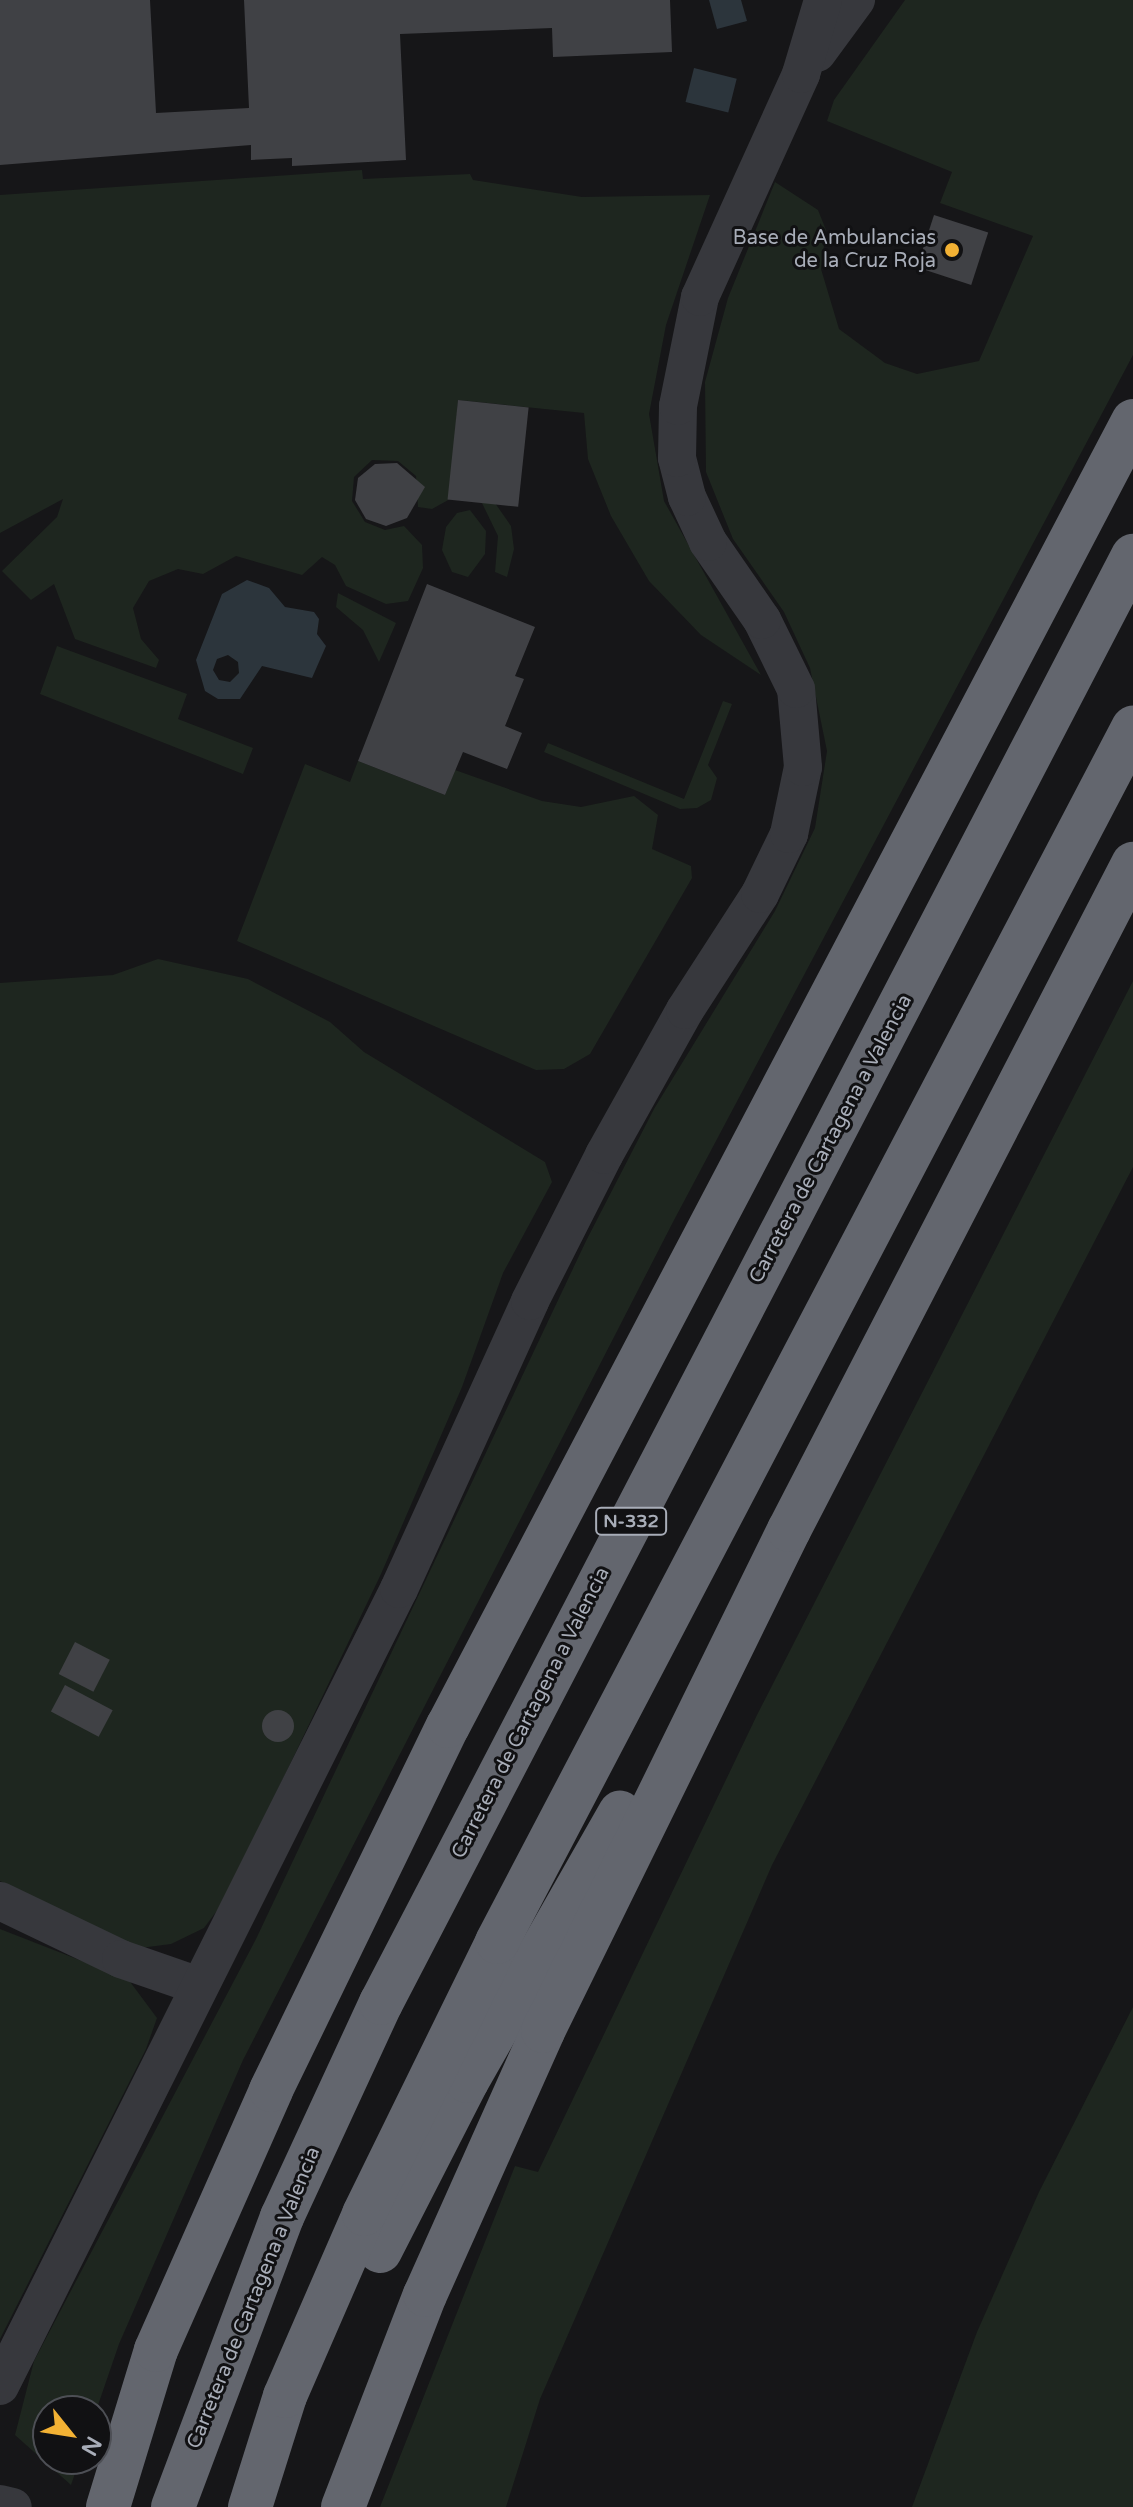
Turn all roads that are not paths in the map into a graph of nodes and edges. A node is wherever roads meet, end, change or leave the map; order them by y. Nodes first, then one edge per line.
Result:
1 (823, 0) edge
2 (856, 0) edge
3 (801, 74) junction
4 (1133, 421) edge
5 (1133, 556) edge
6 (1133, 728) edge
7 (1133, 864) edge
8 (789, 1530) junction
9 (0, 1901) edge
10 (199, 1986) junction
11 (156, 2350) junction
12 (0, 2386) edge
13 (0, 2504) edge
14 (13, 2507) edge
15 (86, 2507) edge
16 (108, 2507) edge
17 (173, 2507) edge
18 (250, 2507) edge
19 (270, 2507) edge
20 (343, 2507) edge

1 - 3 street
2 - 3 street
3 - 10 street
4 - 11 highway
5 - 17 highway, Carretera de Cartagena a Valencia / N-332
6 - 18 highway
7 - 8 highway
8 - 19 highway
8 - 20 highway
9 - 10 street
10 - 12 street
11 - 15 highway
11 - 16 highway
13 - 14 street

